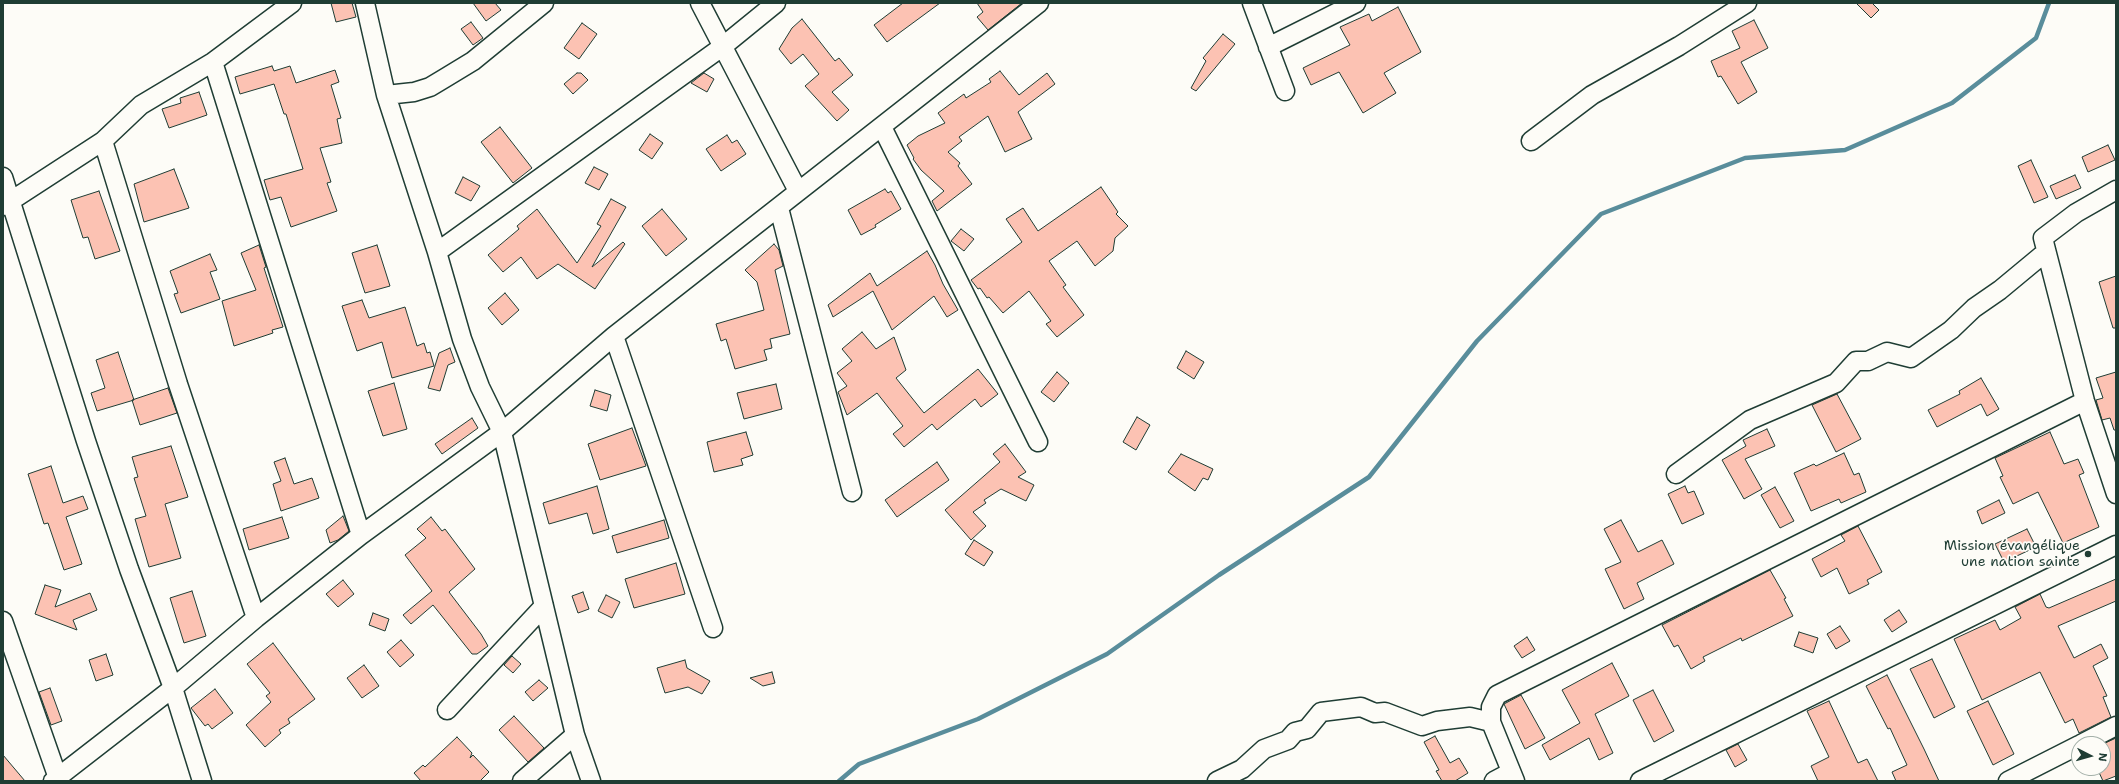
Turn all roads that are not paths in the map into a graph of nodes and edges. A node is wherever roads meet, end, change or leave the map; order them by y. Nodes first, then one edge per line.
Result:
1 (292, 3) edge
2 (365, 3) edge
3 (544, 3) edge
4 (700, 3) edge
5 (776, 3) edge
6 (1252, 3) edge
7 (1356, 3) edge
8 (1747, 3) edge
9 (1034, 4) edge
10 (722, 47) junction
11 (1268, 47) junction
12 (212, 62) junction
13 (1285, 91) dead end
14 (386, 95) junction
15 (882, 127) junction
16 (103, 141) junction
17 (1531, 142) dead end
18 (3, 177) edge
19 (2116, 190) edge
20 (798, 191) junction
21 (6, 203) edge
22 (779, 208) junction
23 (438, 252) junction
24 (2047, 254) junction
25 (614, 336) junction
26 (2085, 401) junction
27 (502, 432) junction
28 (1038, 442) dead end
29 (1676, 474) dead end
30 (852, 492) dead end
31 (2116, 494) edge
32 (361, 536) junction
33 (2116, 545) edge
34 (544, 606) junction
35 (256, 618) junction
36 (3, 621) edge
37 (713, 628) dead end
38 (173, 688) junction
39 (447, 710) dead end
40 (1491, 722) junction
41 (2116, 726) edge
42 (575, 735) junction
43 (2096, 736) edge
44 (2071, 749) edge
45 (1513, 776) edge
46 (57, 780) edge
47 (202, 781) edge
48 (522, 781) edge
49 (591, 781) edge
50 (1217, 781) edge
51 (1494, 781) edge
52 (1640, 781) edge
53 (2008, 781) edge

1 - 12 street
2 - 14 street
3 - 14 street
4 - 10 street
5 - 10 street
6 - 11 street
7 - 11 street
8 - 17 street
9 - 15 street
10 - 20 street
10 - 23 street
11 - 13 street
12 - 16 street
12 - 32 street
14 - 23 street
15 - 20 street
15 - 28 street
16 - 21 street
16 - 35 street
18 - 21 street
19 - 24 street
20 - 22 street
21 - 38 street
22 - 25 street
22 - 30 street
23 - 27 street
24 - 26 street
24 - 29 street
25 - 27 street
25 - 37 street
26 - 31 street
26 - 40 street
27 - 32 street
27 - 34 street
32 - 35 street
33 - 52 street
34 - 39 street
34 - 42 street
35 - 38 street
36 - 46 street
38 - 46 street
38 - 47 street
40 - 45 street
40 - 50 street
41 - 43 street
42 - 48 street
42 - 49 street
44 - 53 street
45 - 51 street

